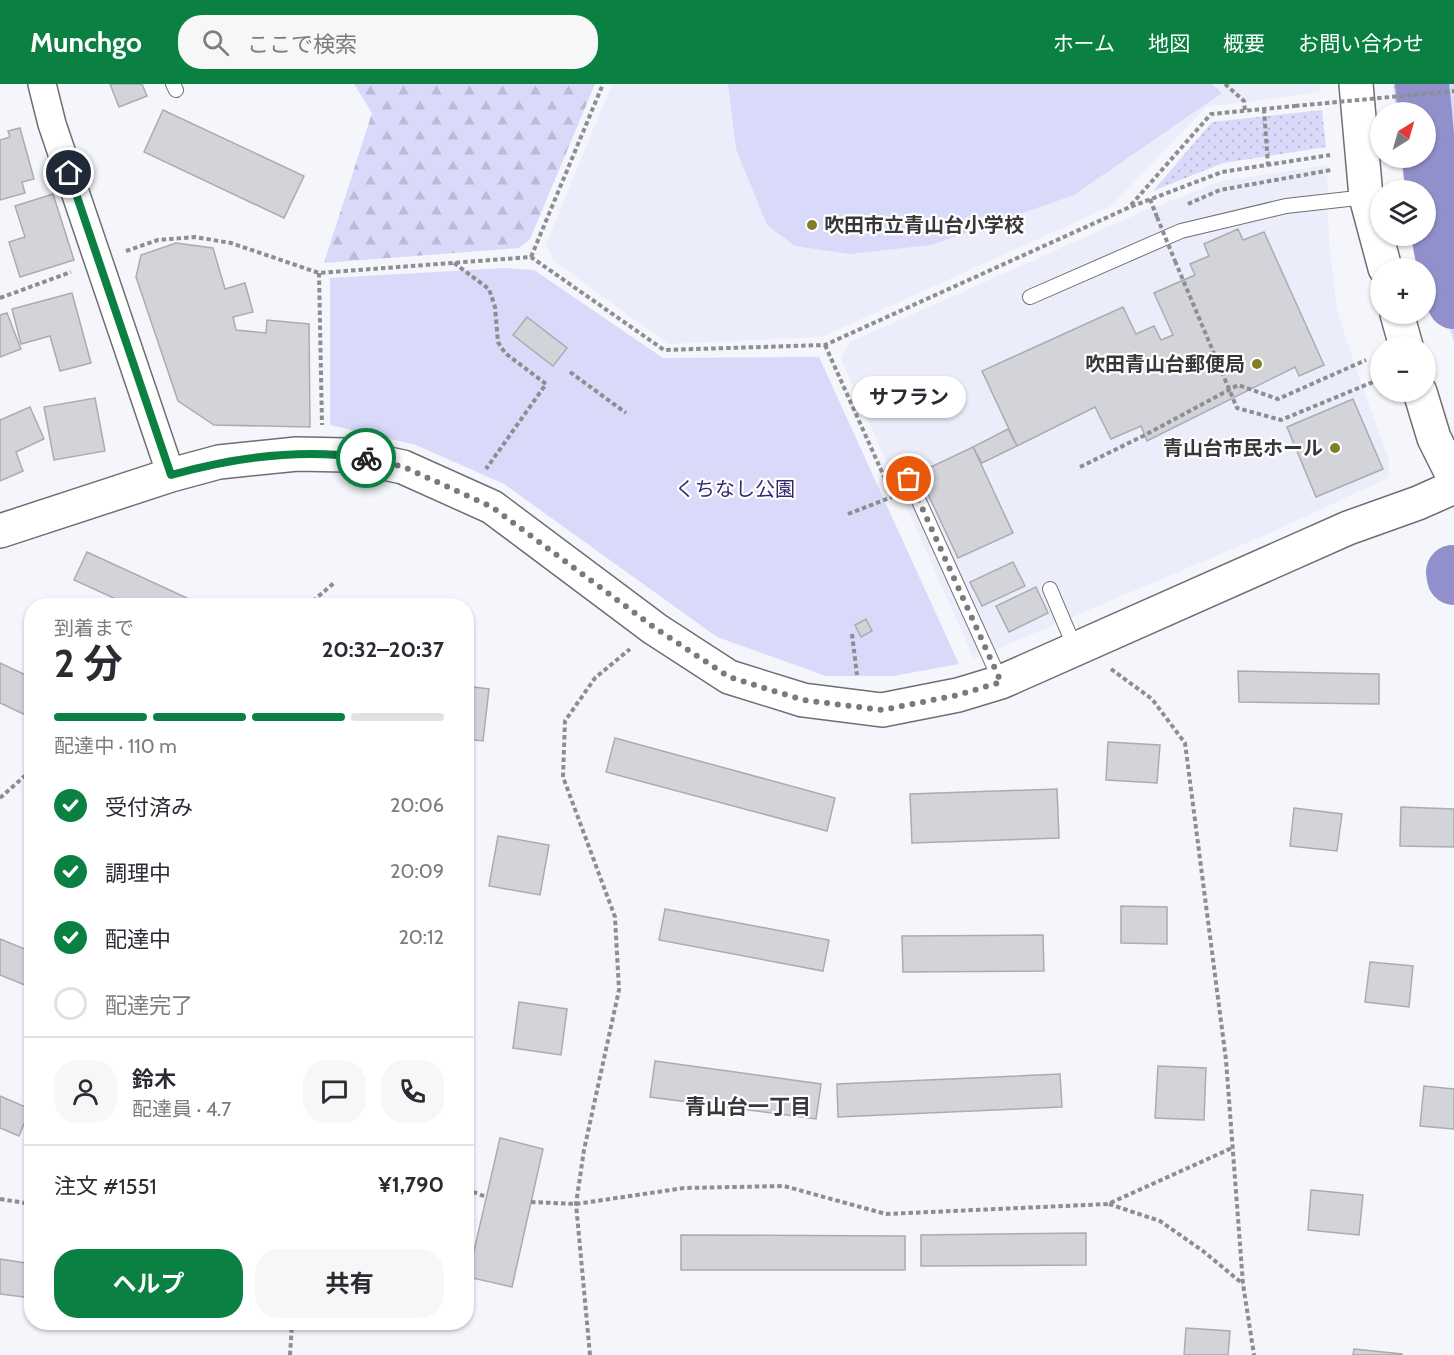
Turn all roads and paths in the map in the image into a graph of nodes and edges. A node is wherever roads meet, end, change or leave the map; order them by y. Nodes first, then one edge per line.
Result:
1 (42, 84) edge
2 (603, 84) edge
3 (1225, 84) edge
4 (1356, 84) edge
5 (1454, 91) edge
6 (1264, 109) junction
7 (1245, 111) junction
8 (1334, 154) dead end
9 (1268, 165) junction
10 (1334, 170) dead end
11 (1366, 197) junction
12 (1150, 199) junction
13 (1184, 206) dead end
14 (1130, 207) junction
15 (1170, 223) dead end
16 (1162, 231) junction
17 (531, 257) junction
18 (1382, 258) edge
19 (99, 261) junction
20 (454, 262) junction
21 (319, 273) junction
22 (1030, 297) dead end
23 (0, 298) edge
24 (1366, 360) dead end
25 (570, 372) dead end
26 (1370, 383) edge
27 (1423, 402) edge
28 (626, 413) dead end
29 (322, 431) dead end
30 (494, 457) dead end
31 (1080, 467) dead end
32 (171, 475) junction
33 (1454, 478) edge
34 (909, 479) dead end
35 (1454, 487) edge
36 (893, 496) dead end
37 (848, 514) dead end
38 (0, 531) edge
39 (334, 583) dead end
40 (1050, 589) dead end
41 (316, 598) edge
42 (655, 628) junction
43 (852, 634) dead end
44 (1075, 648) junction
45 (1109, 668) dead end
46 (858, 682) dead end
47 (1001, 682) junction
48 (24, 777) edge
49 (0, 798) edge
50 (1232, 1148) junction
51 (474, 1192) edge
52 (486, 1197) dead end
53 (0, 1199) edge
54 (531, 1202) dead end
55 (24, 1203) edge
56 (576, 1204) junction
57 (1108, 1204) junction
58 (1243, 1284) junction
59 (292, 1330) edge
60 (290, 1355) edge
61 (590, 1355) edge
62 (1254, 1355) edge

1 - 19 street
2 - 17 path
3 - 7 path
4 - 11 street
5 - 6 path, bridge
6 - 7 path
6 - 9 path
7 - 14 path
8 - 9 path
9 - 12 path
10 - 13 path
11 - 18 street
11 - 22 lane
12 - 14 path
12 - 16 path, bridge
14 - 17 path
15 - 16 path
16 - 26 path, bridge
17 - 20 path
19 - 21 path
19 - 23 path
19 - 32 street
20 - 21 path
20 - 30 path
21 - 29 path
24 - 31 path
25 - 28 path
27 - 33 street
32 - 38 street
32 - 42 street
34 - 47 lane
35 - 44 street
36 - 37 path
39 - 41 path
40 - 44 lane
42 - 47 street
42 - 56 path
43 - 46 path
44 - 47 street
45 - 50 path
48 - 49 path
50 - 57 path
50 - 58 path
51 - 52 path
53 - 55 path
54 - 56 path
56 - 57 path
56 - 61 path
57 - 58 path
58 - 62 path
59 - 60 path

